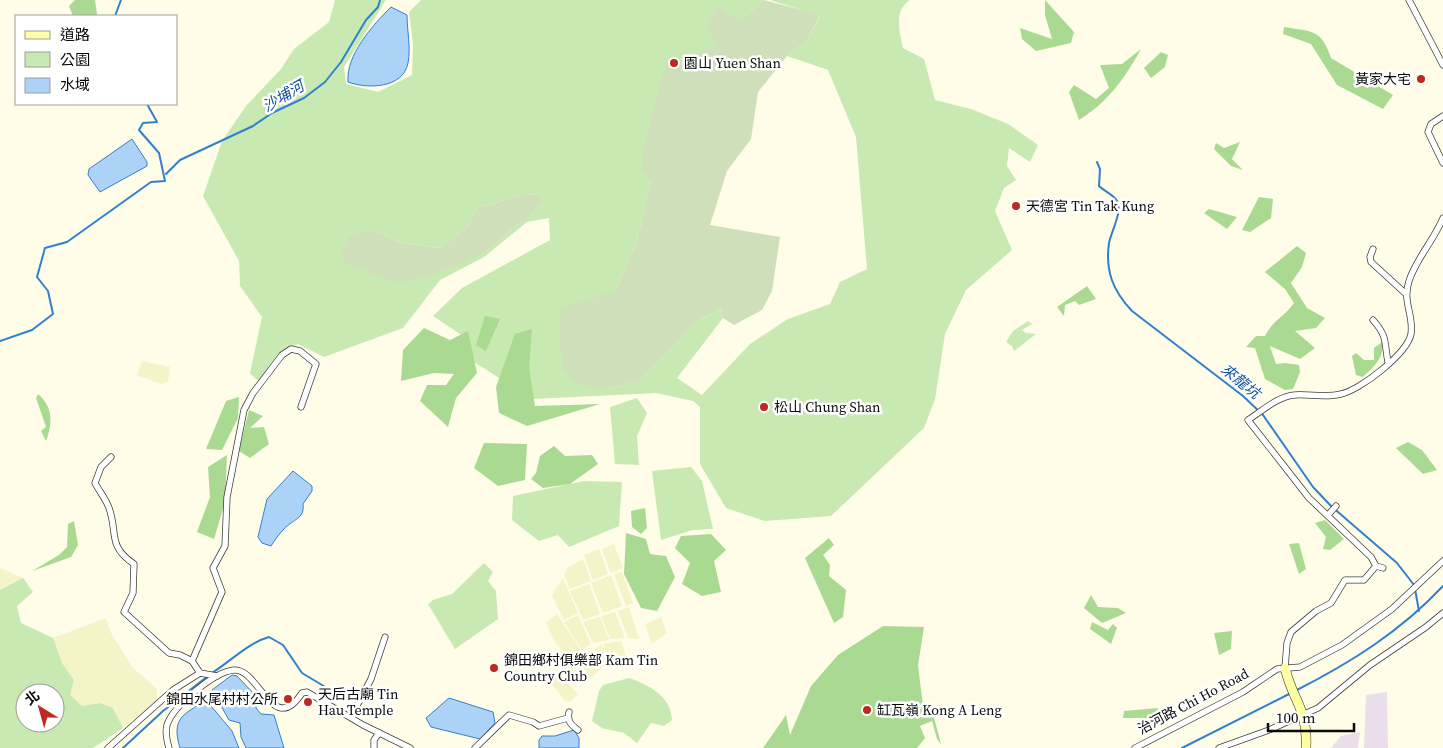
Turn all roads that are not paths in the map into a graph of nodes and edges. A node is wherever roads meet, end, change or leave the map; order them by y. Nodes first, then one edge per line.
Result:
1 (1409, 0) edge
2 (1443, 65) edge
3 (1443, 116) edge
4 (1443, 163) edge
5 (1443, 218) edge
6 (1373, 249) dead end
7 (1406, 294) junction
8 (1373, 320) dead end
9 (1388, 362) junction
10 (301, 407) dead end
11 (111, 457) dead end
12 (1336, 506) dead end
13 (1328, 515) junction
14 (1443, 561) edge
15 (1376, 566) junction
16 (1383, 568) dead end
17 (1443, 613) edge
18 (385, 637) dead end
19 (192, 662) junction
20 (1286, 673) junction
21 (203, 674) junction
22 (217, 676) junction
23 (1304, 715) junction
24 (351, 717) junction
25 (578, 730) dead end
26 (379, 733) junction
27 (108, 748) edge
28 (169, 748) edge
29 (374, 748) edge
30 (410, 748) edge
31 (475, 748) edge
32 (1135, 748) edge
33 (1219, 748) edge
34 (1306, 748) edge

1 - 2 street
3 - 4 street
5 - 7 street
6 - 7 street
7 - 9 street
8 - 9 street
9 - 13 street
10 - 19 street
11 - 19 street
12 - 13 street
13 - 15 street
14 - 20 street, 治河路 Chi Ho Road
15 - 16 street
15 - 20 street
17 - 23 street
18 - 24 street
19 - 21 street
20 - 23 street
20 - 32 street, 治河路 Chi Ho Road
21 - 22 street
21 - 27 street
22 - 24 street
22 - 28 street
23 - 33 street
23 - 34 street
24 - 26 street
25 - 31 street
26 - 29 street
26 - 30 street

